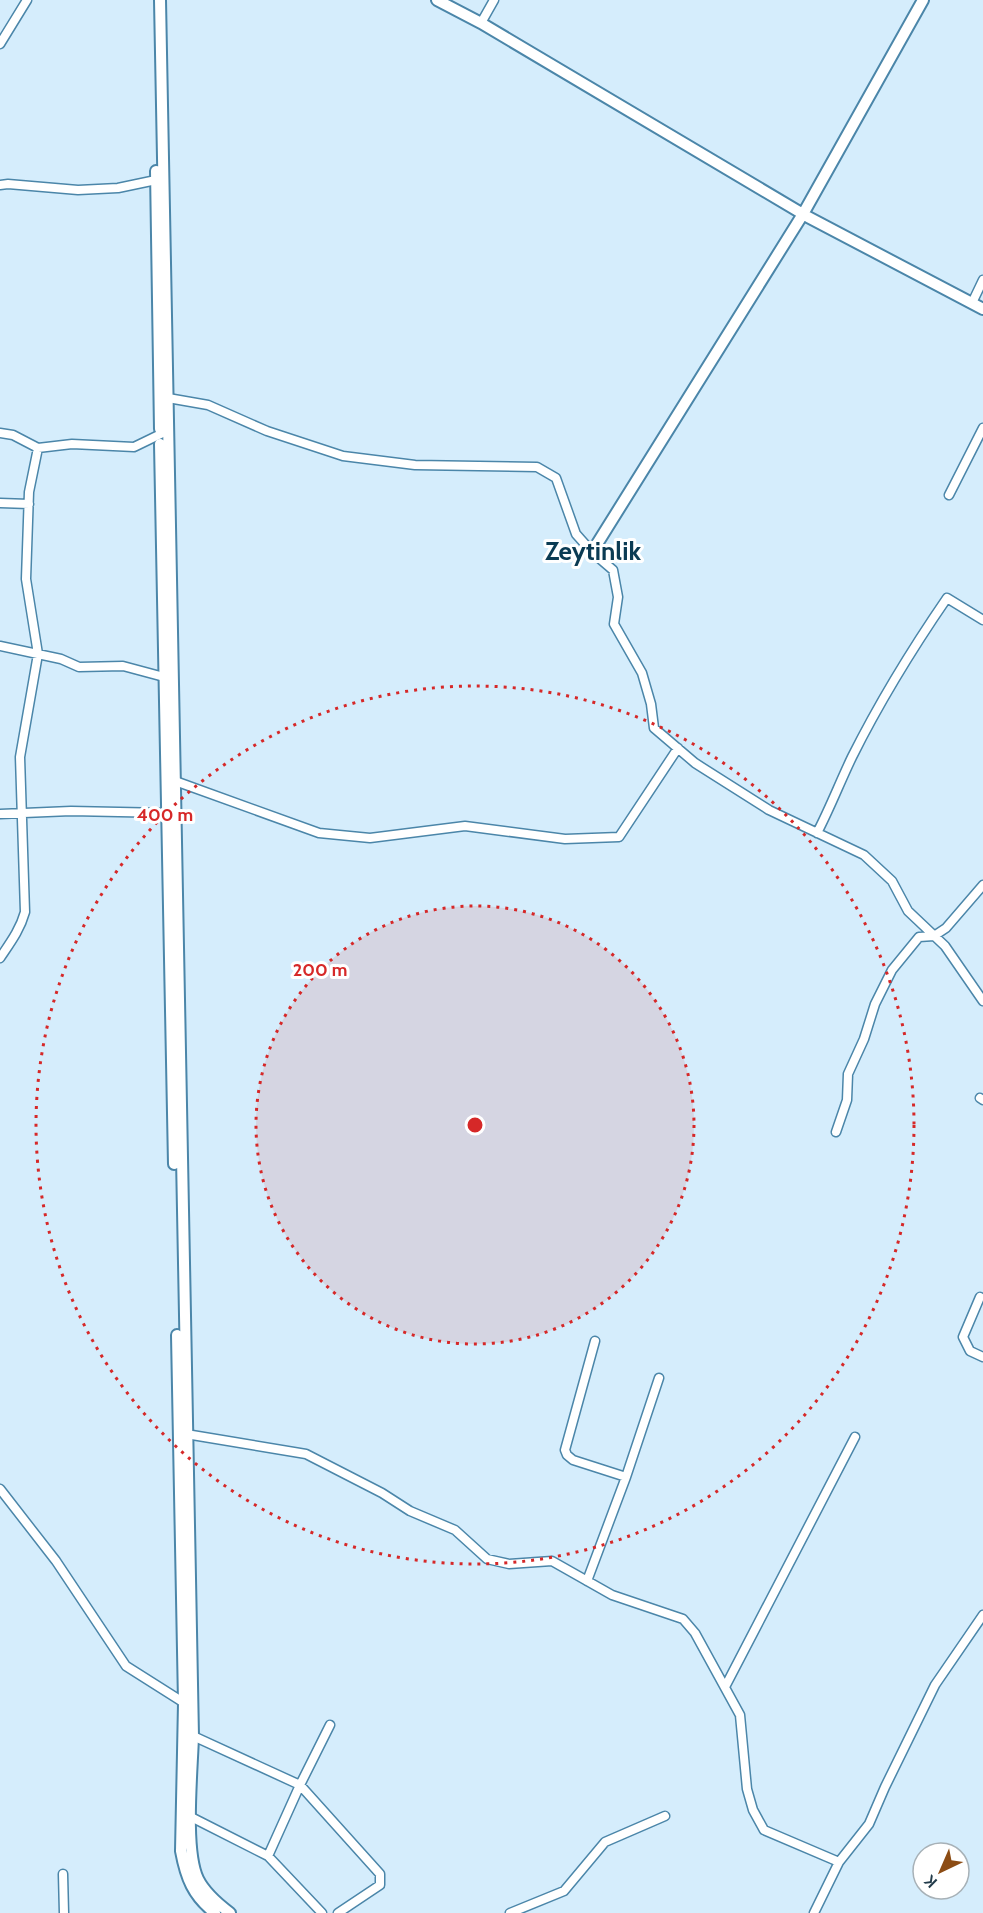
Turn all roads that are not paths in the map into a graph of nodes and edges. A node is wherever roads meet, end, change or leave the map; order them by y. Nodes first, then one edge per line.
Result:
1 (27, 0) edge
2 (153, 0) edge
3 (160, 0) edge
4 (437, 0) edge
5 (494, 0) edge
6 (923, 0) edge
7 (481, 23) junction
8 (0, 44) edge
9 (156, 180) junction
10 (0, 185) edge
11 (803, 214) junction
12 (983, 280) edge
13 (972, 303) junction
14 (983, 309) edge
15 (168, 398) junction
16 (983, 428) edge
17 (164, 432) junction
18 (0, 433) edge
19 (38, 448) junction
20 (948, 495) dead end
21 (0, 503) edge
22 (29, 504) junction
23 (592, 552) junction
24 (983, 620) edge
25 (0, 646) edge
26 (38, 654) junction
27 (164, 677) junction
28 (678, 748) junction
29 (175, 781) junction
30 (171, 813) junction
31 (0, 814) edge
32 (23, 814) junction
33 (817, 833) junction
34 (983, 885) edge
35 (934, 936) junction
36 (0, 958) edge
37 (983, 1001) edge
38 (836, 1132) dead end
39 (980, 1297) dead end
40 (595, 1341) dead end
41 (983, 1357) edge
42 (659, 1378) dead end
43 (186, 1434) junction
44 (855, 1437) dead end
45 (626, 1477) junction
46 (0, 1489) edge
47 (587, 1581) junction
48 (983, 1615) edge
49 (724, 1687) junction
50 (188, 1705) junction
51 (330, 1725) dead end
52 (193, 1736) junction
53 (300, 1785) junction
54 (665, 1816) dead end
55 (191, 1817) junction
56 (268, 1856) junction
57 (839, 1862) junction
58 (63, 1874) dead end
59 (213, 1910) edge
60 (64, 1913) edge
61 (230, 1913) edge
62 (322, 1913) edge
63 (338, 1913) edge
64 (510, 1913) edge
65 (814, 1913) edge

1 - 8 street
2 - 9 street
3 - 15 street
4 - 7 street
5 - 7 street
6 - 11 street
7 - 11 street
9 - 10 street
9 - 17 street
11 - 13 street
11 - 23 street
12 - 13 street
13 - 14 street
15 - 17 street
15 - 23 street
16 - 20 street
17 - 19 street
17 - 27 street
17 - 29 street
18 - 19 street
19 - 22 street
21 - 22 street
22 - 26 street
23 - 28 street
24 - 33 street
25 - 26 street
26 - 27 street
26 - 32 street
27 - 30 street
28 - 29 street
28 - 33 street
29 - 30 street
30 - 32 street
30 - 43 street
30 - 50 street
31 - 32 street
32 - 36 street
33 - 35 street
34 - 35 street
35 - 37 street
35 - 38 street
39 - 41 street
40 - 45 street
42 - 45 street
43 - 47 street
43 - 50 street
44 - 49 street
45 - 47 street
46 - 50 street
47 - 49 street
48 - 57 street
49 - 57 street
50 - 52 street
50 - 59 street
51 - 53 street
52 - 53 street
52 - 55 street
53 - 56 street
53 - 63 street
54 - 64 street
55 - 56 street
55 - 59 street
56 - 62 street
57 - 65 street
58 - 60 street
59 - 61 street

